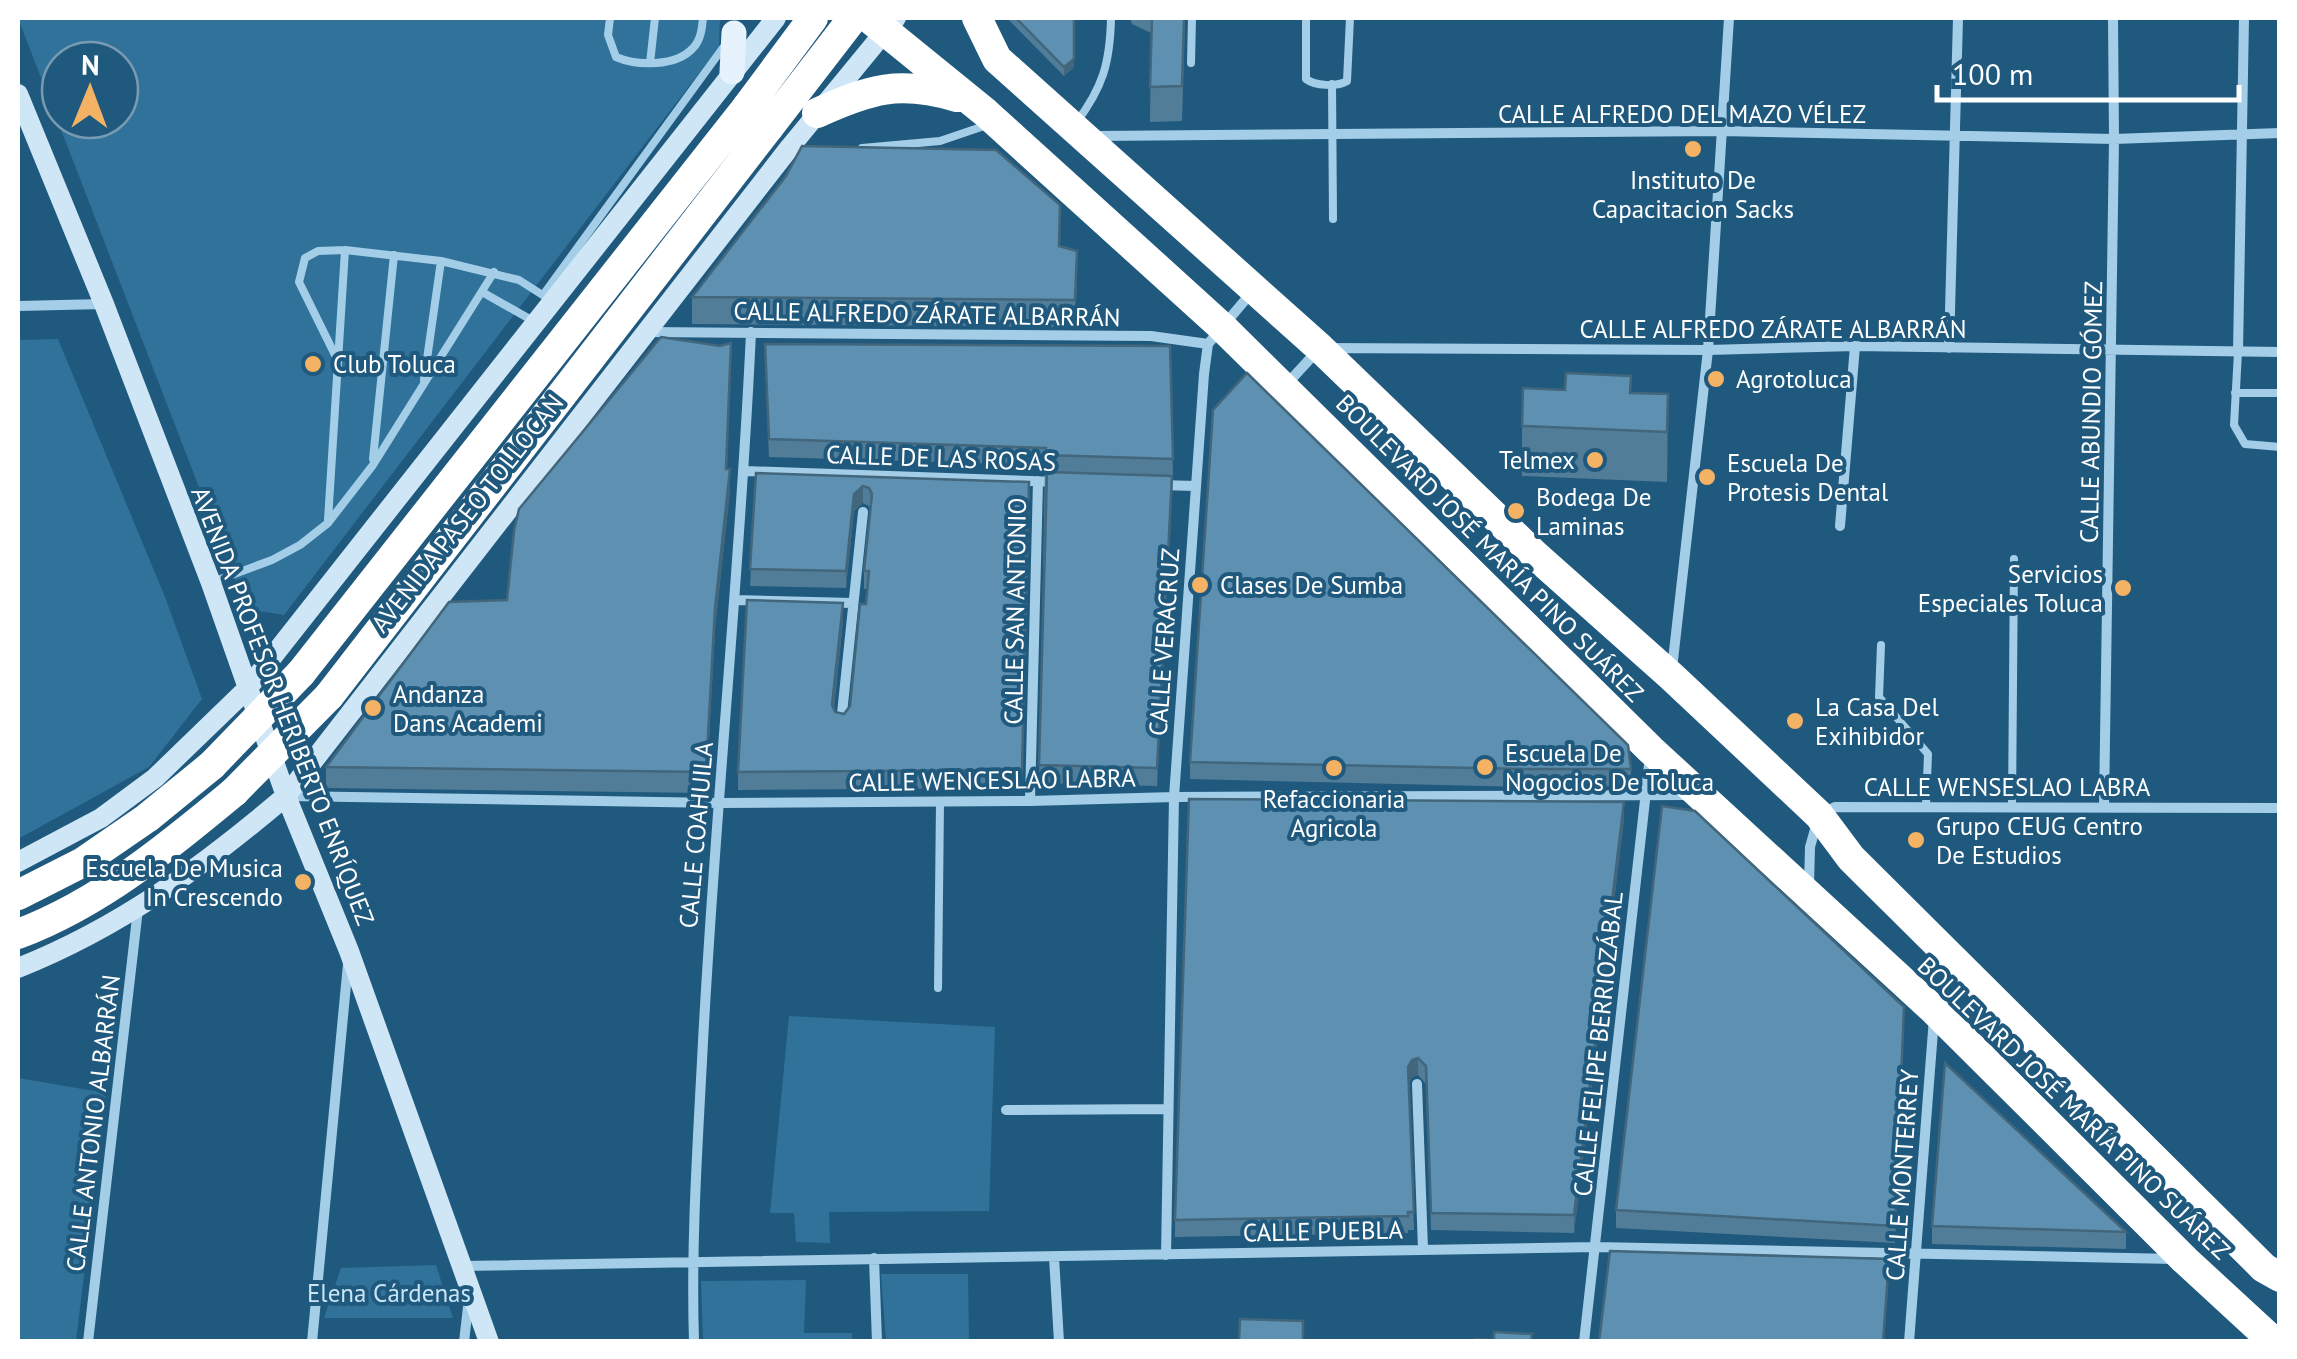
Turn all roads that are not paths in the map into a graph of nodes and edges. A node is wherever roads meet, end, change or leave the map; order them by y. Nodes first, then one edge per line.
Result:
1 (610, 18) edge
2 (654, 18) edge
3 (704, 18) edge
4 (776, 18) edge
5 (813, 18) edge
6 (853, 18) edge
7 (953, 18) edge
8 (976, 18) edge
9 (1111, 18) edge
10 (1192, 18) edge
11 (1306, 18) edge
12 (1350, 18) edge
13 (1729, 18) edge
14 (1958, 18) edge
15 (2113, 18) edge
16 (2244, 18) edge
17 (883, 22) edge
18 (741, 31) edge
19 (997, 59) junction
20 (650, 63) junction
21 (1191, 63) dead end
22 (732, 72) joint
23 (1332, 84) junction
24 (18, 94) edge
25 (972, 100) junction
26 (826, 102) junction
27 (994, 122) junction
28 (1078, 131) junction
29 (777, 132) junction
30 (1721, 132) junction
31 (2280, 133) edge
32 (1332, 134) junction
33 (2244, 134) junction
34 (1954, 138) junction
35 (2114, 139) junction
36 (844, 149) edge
37 (1333, 219) dead end
38 (345, 250) junction
39 (394, 255) junction
40 (441, 261) junction
41 (494, 272) junction
42 (1253, 290) junction
43 (482, 292) junction
44 (548, 298) junction
45 (104, 304) junction
46 (18, 306) edge
47 (536, 322) junction
48 (645, 332) junction
49 (751, 332) junction
50 (1214, 335) junction
51 (1856, 346) junction
52 (1320, 348) junction
53 (1948, 348) junction
54 (2112, 348) junction
55 (1708, 350) junction
56 (2238, 352) junction
57 (2280, 352) edge
58 (336, 357) junction
59 (423, 384) junction
60 (1284, 387) junction
61 (2236, 392) junction
62 (2280, 393) edge
63 (2280, 446) edge
64 (372, 465) junction
65 (745, 471) junction
66 (1038, 481) junction
67 (1078, 482) edge
68 (1156, 485) edge
69 (1195, 486) junction
70 (863, 512) dead end
71 (328, 523) junction
72 (1840, 526) dead end
73 (2014, 559) dead end
74 (211, 583) junction
75 (735, 600) junction
76 (853, 603) junction
77 (1880, 645) dead end
78 (1672, 676) junction
79 (247, 689) junction
80 (841, 723) edge
81 (1651, 750) junction
82 (1699, 794) junction
83 (286, 796) junction
84 (1174, 796) junction
85 (1644, 798) junction
86 (940, 802) junction
87 (1030, 802) junction
88 (719, 804) junction
89 (1926, 806) junction
90 (2012, 806) junction
91 (2104, 806) junction
92 (2280, 808) edge
93 (1819, 815) junction
94 (18, 862) edge
95 (18, 895) edge
96 (1810, 897) junction
97 (138, 910) junction
98 (18, 934) edge
99 (349, 951) junction
100 (18, 968) edge
101 (938, 988) dead end
102 (1935, 1011) junction
103 (1417, 1084) dead end
104 (1006, 1110) dead end
105 (1168, 1110) junction
106 (1596, 1247) junction
107 (1424, 1248) junction
108 (1917, 1252) junction
109 (1166, 1254) junction
110 (1054, 1256) junction
111 (874, 1258) junction
112 (2185, 1260) junction
113 (692, 1261) junction
114 (462, 1266) junction
115 (2280, 1277) edge
116 (470, 1289) junction
117 (88, 1342) edge
118 (312, 1342) edge
119 (464, 1342) edge
120 (489, 1342) edge
121 (694, 1342) edge
122 (877, 1342) edge
123 (1059, 1342) edge
124 (1584, 1342) edge
125 (1909, 1342) edge
126 (2274, 1342) edge

1 - 20 lane
2 - 20 lane
3 - 20 lane
4 - 18 main road
5 - 29 highway, AVENIDA PASEO TOLLOCAN, bridge
6 - 29 highway, AVENIDA PASEO TOLLOCAN, bridge
7 - 19 highway
8 - 19 highway
9 - 28 lane
10 - 21 lane
11 - 23 lane
12 - 23 lane
13 - 30 street
14 - 34 street
15 - 35 street, CALLE ABUNDIO GÓMEZ
16 - 33 street
17 - 25 highway, BOULEVARD JOSÉ MARÍA PINO SUÁREZ
17 - 26 main road, AVENIDA PASEO TOLLOCAN
18 - 22 main road
18 - 26 main road
18 - 44 lane
19 - 28 highway, BOULEVARD JOSÉ MARÍA PINO SUÁREZ
22 - 44 main road
23 - 32 lane
24 - 45 main road, AVENIDA PROFESOR HERIBERTO ENRÍQUEZ
25 - 26 highway
25 - 27 highway, BOULEVARD JOSÉ MARÍA PINO SUÁREZ
26 - 29 main road, AVENIDA PASEO TOLLOCAN
27 - 36 lane
27 - 50 highway, BOULEVARD JOSÉ MARÍA PINO SUÁREZ
28 - 32 street, CALLE ALFREDO DEL MAZO VÉLEZ
28 - 42 highway, BOULEVARD JOSÉ MARÍA PINO SUÁREZ
29 - 48 main road, AVENIDA PASEO TOLLOCAN
29 - 95 highway, AVENIDA PASEO TOLLOCAN, bridge
29 - 98 highway, AVENIDA PASEO TOLLOCAN, bridge
30 - 32 street, CALLE ALFREDO DEL MAZO VÉLEZ
30 - 34 street, CALLE ALFREDO DEL MAZO VÉLEZ
30 - 55 street
31 - 33 street, CALLE ALFREDO DEL MAZO VÉLEZ
32 - 37 lane
33 - 35 street, CALLE ALFREDO DEL MAZO VÉLEZ
33 - 56 street
34 - 35 street, CALLE ALFREDO DEL MAZO VÉLEZ
34 - 53 street
35 - 54 street, CALLE ABUNDIO GÓMEZ
38 - 39 lane
38 - 58 lane
38 - 58 lane
39 - 40 lane
39 - 64 lane
40 - 41 lane
40 - 59 lane
41 - 43 lane
41 - 44 lane
42 - 50 street
42 - 52 highway, BOULEVARD JOSÉ MARÍA PINO SUÁREZ
43 - 47 lane
43 - 59 lane
44 - 47 main road
45 - 46 street
45 - 74 main road, AVENIDA PROFESOR HERIBERTO ENRÍQUEZ
47 - 79 main road
48 - 49 street, CALLE ALFREDO ZÁRATE ALBARRÁN
48 - 83 main road, AVENIDA PASEO TOLLOCAN
49 - 50 street, CALLE ALFREDO ZÁRATE ALBARRÁN
49 - 65 street, CALLE COAHUILA
50 - 60 highway, BOULEVARD JOSÉ MARÍA PINO SUÁREZ
50 - 69 street, CALLE VERACRUZ
51 - 53 street, CALLE ALFREDO ZÁRATE ALBARRÁN
51 - 55 street, CALLE ALFREDO ZÁRATE ALBARRÁN
51 - 72 street
52 - 55 street, CALLE ALFREDO ZÁRATE ALBARRÁN
52 - 60 street
52 - 78 highway, BOULEVARD JOSÉ MARÍA PINO SUÁREZ
53 - 54 street, CALLE ALFREDO ZÁRATE ALBARRÁN
54 - 56 street, CALLE ALFREDO ZÁRATE ALBARRÁN
54 - 91 street, CALLE ABUNDIO GÓMEZ
55 - 78 street
56 - 57 street, CALLE ALFREDO ZÁRATE ALBARRÁN
56 - 61 lane
58 - 71 lane
59 - 64 lane
60 - 81 highway, BOULEVARD JOSÉ MARÍA PINO SUÁREZ
61 - 62 lane
61 - 63 lane
64 - 71 lane
65 - 66 street, CALLE DE LAS ROSAS
65 - 75 street, CALLE COAHUILA
66 - 67 street, CALLE DE LAS ROSAS
66 - 87 street, CALLE SAN ANTONIO
68 - 69 street
69 - 84 street, CALLE VERACRUZ
70 - 76 street
71 - 74 lane
73 - 90 lane
74 - 79 main road, AVENIDA PROFESOR HERIBERTO ENRÍQUEZ
75 - 76 street
75 - 88 street, CALLE COAHUILA
76 - 80 street
77 - 89 lane
78 - 93 highway, BOULEVARD JOSÉ MARÍA PINO SUÁREZ
79 - 83 main road, AVENIDA PROFESOR HERIBERTO ENRÍQUEZ
79 - 94 main road
81 - 82 highway, BOULEVARD JOSÉ MARÍA PINO SUÁREZ
81 - 85 street, CALLE FELIPE BERRIOZÁBAL
82 - 85 street, CALLE WENCESLAO LABRA
82 - 96 highway, BOULEVARD JOSÉ MARÍA PINO SUÁREZ
83 - 88 street, CALLE WENCESLAO LABRA
83 - 97 main road, AVENIDA PASEO TOLLOCAN
83 - 99 main road, AVENIDA PROFESOR HERIBERTO ENRÍQUEZ
84 - 85 street, CALLE WENCESLAO LABRA
84 - 87 street, CALLE WENCESLAO LABRA
84 - 105 street, CALLE VERACRUZ
85 - 106 street, CALLE FELIPE BERRIOZÁBAL
86 - 87 street, CALLE WENCESLAO LABRA
86 - 88 street, CALLE WENCESLAO LABRA
86 - 101 lane
88 - 113 street, CALLE COAHUILA
89 - 90 street, CALLE WENSESLAO LABRA
89 - 93 street, CALLE WENSESLAO LABRA
90 - 91 street, CALLE WENSESLAO LABRA
91 - 92 street, CALLE WENSESLAO LABRA
93 - 96 street
93 - 115 highway, BOULEVARD JOSÉ MARÍA PINO SUÁREZ
96 - 102 highway, BOULEVARD JOSÉ MARÍA PINO SUÁREZ
97 - 100 main road, AVENIDA PASEO TOLLOCAN
97 - 117 street, CALLE ANTONIO ALBARRÁN
99 - 114 main road, AVENIDA PROFESOR HERIBERTO ENRÍQUEZ
99 - 118 street
102 - 108 street, CALLE MONTERREY
102 - 112 highway, BOULEVARD JOSÉ MARÍA PINO SUÁREZ
103 - 107 street
104 - 105 street
105 - 109 street, CALLE VERACRUZ
106 - 107 street, CALLE PUEBLA
106 - 108 street, CALLE PUEBLA
106 - 124 street, CALLE FELIPE BERRIOZÁBAL
107 - 109 street, CALLE PUEBLA
108 - 112 street, CALLE PUEBLA
108 - 125 street, CALLE MONTERREY
109 - 110 street, CALLE PUEBLA
110 - 111 street, CALLE PUEBLA
110 - 123 street
111 - 113 street, CALLE PUEBLA
111 - 122 street
112 - 126 highway, BOULEVARD JOSÉ MARÍA PINO SUÁREZ
113 - 114 street, CALLE PUEBLA
113 - 121 street, CALLE COAHUILA
114 - 116 main road, AVENIDA PROFESOR HERIBERTO ENRÍQUEZ
116 - 119 street
116 - 120 main road, AVENIDA PROFESOR HERIBERTO ENRÍQUEZ

